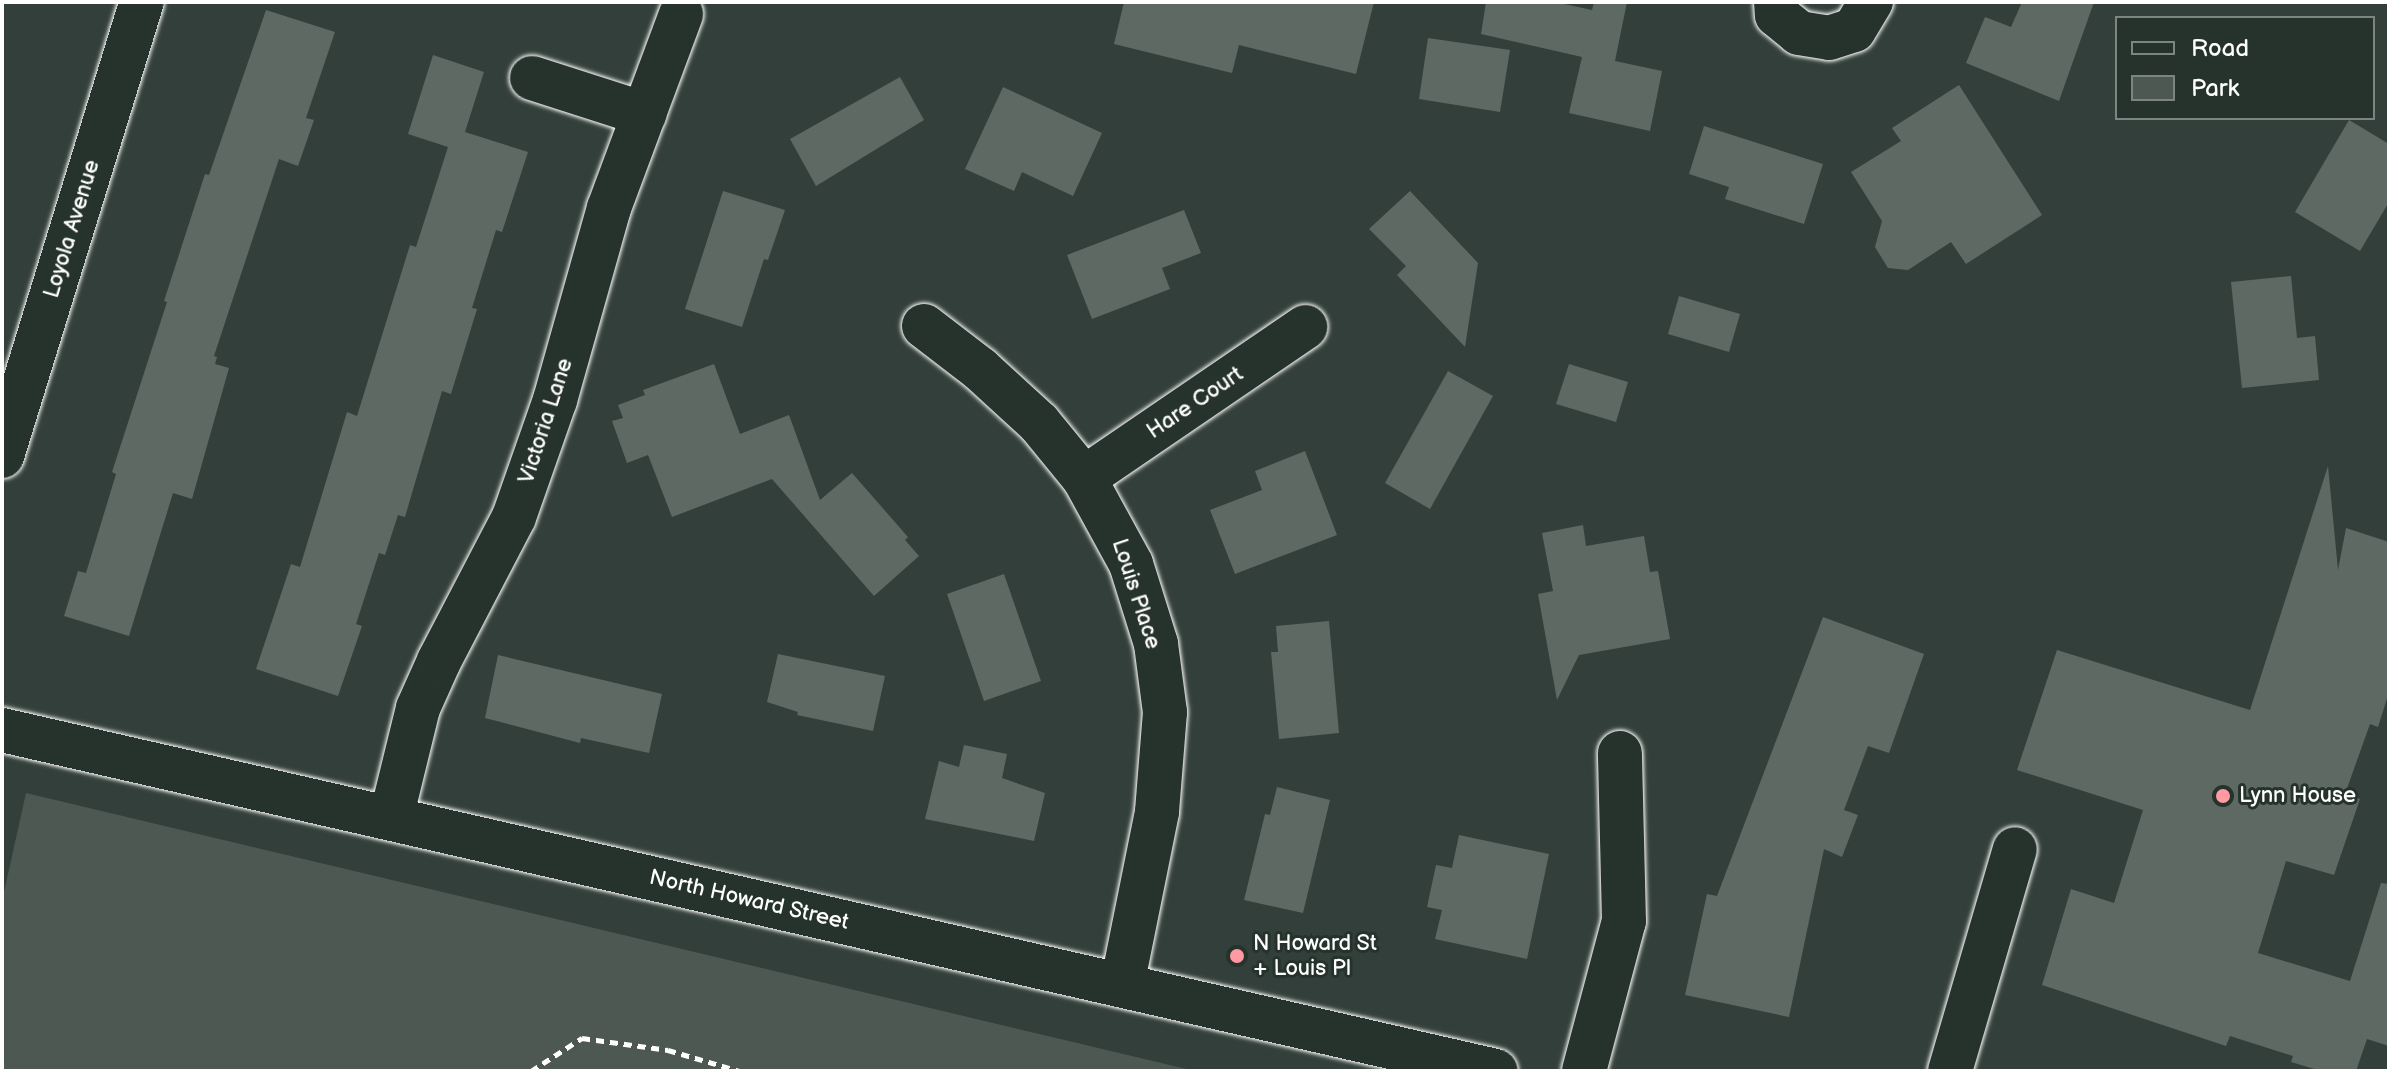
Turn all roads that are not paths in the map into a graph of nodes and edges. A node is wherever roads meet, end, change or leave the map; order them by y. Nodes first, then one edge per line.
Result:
1 (142, 2) edge
2 (1776, 2) edge
3 (1871, 2) edge
4 (681, 14) dead end
5 (532, 78) dead end
6 (644, 114) junction
7 (924, 326) dead end
8 (1305, 327) dead end
9 (2, 456) edge
10 (1084, 478) junction
11 (2, 730) edge
12 (1620, 753) dead end
13 (391, 818) junction
14 (2015, 849) dead end
15 (1122, 985) junction
16 (1496, 1071) edge
17 (1584, 1071) edge
18 (1950, 1071) edge

1 - 9 street, Loyola Avenue
2 - 3 street
4 - 6 street, Victoria Lane
5 - 6 street
6 - 13 street, Victoria Lane
7 - 10 street, Louis Place
8 - 10 street, Hare Court
10 - 15 street, Louis Place
11 - 13 street, North Howard Street
12 - 17 street
13 - 15 street, North Howard Street
14 - 18 street
15 - 16 street, North Howard Street

